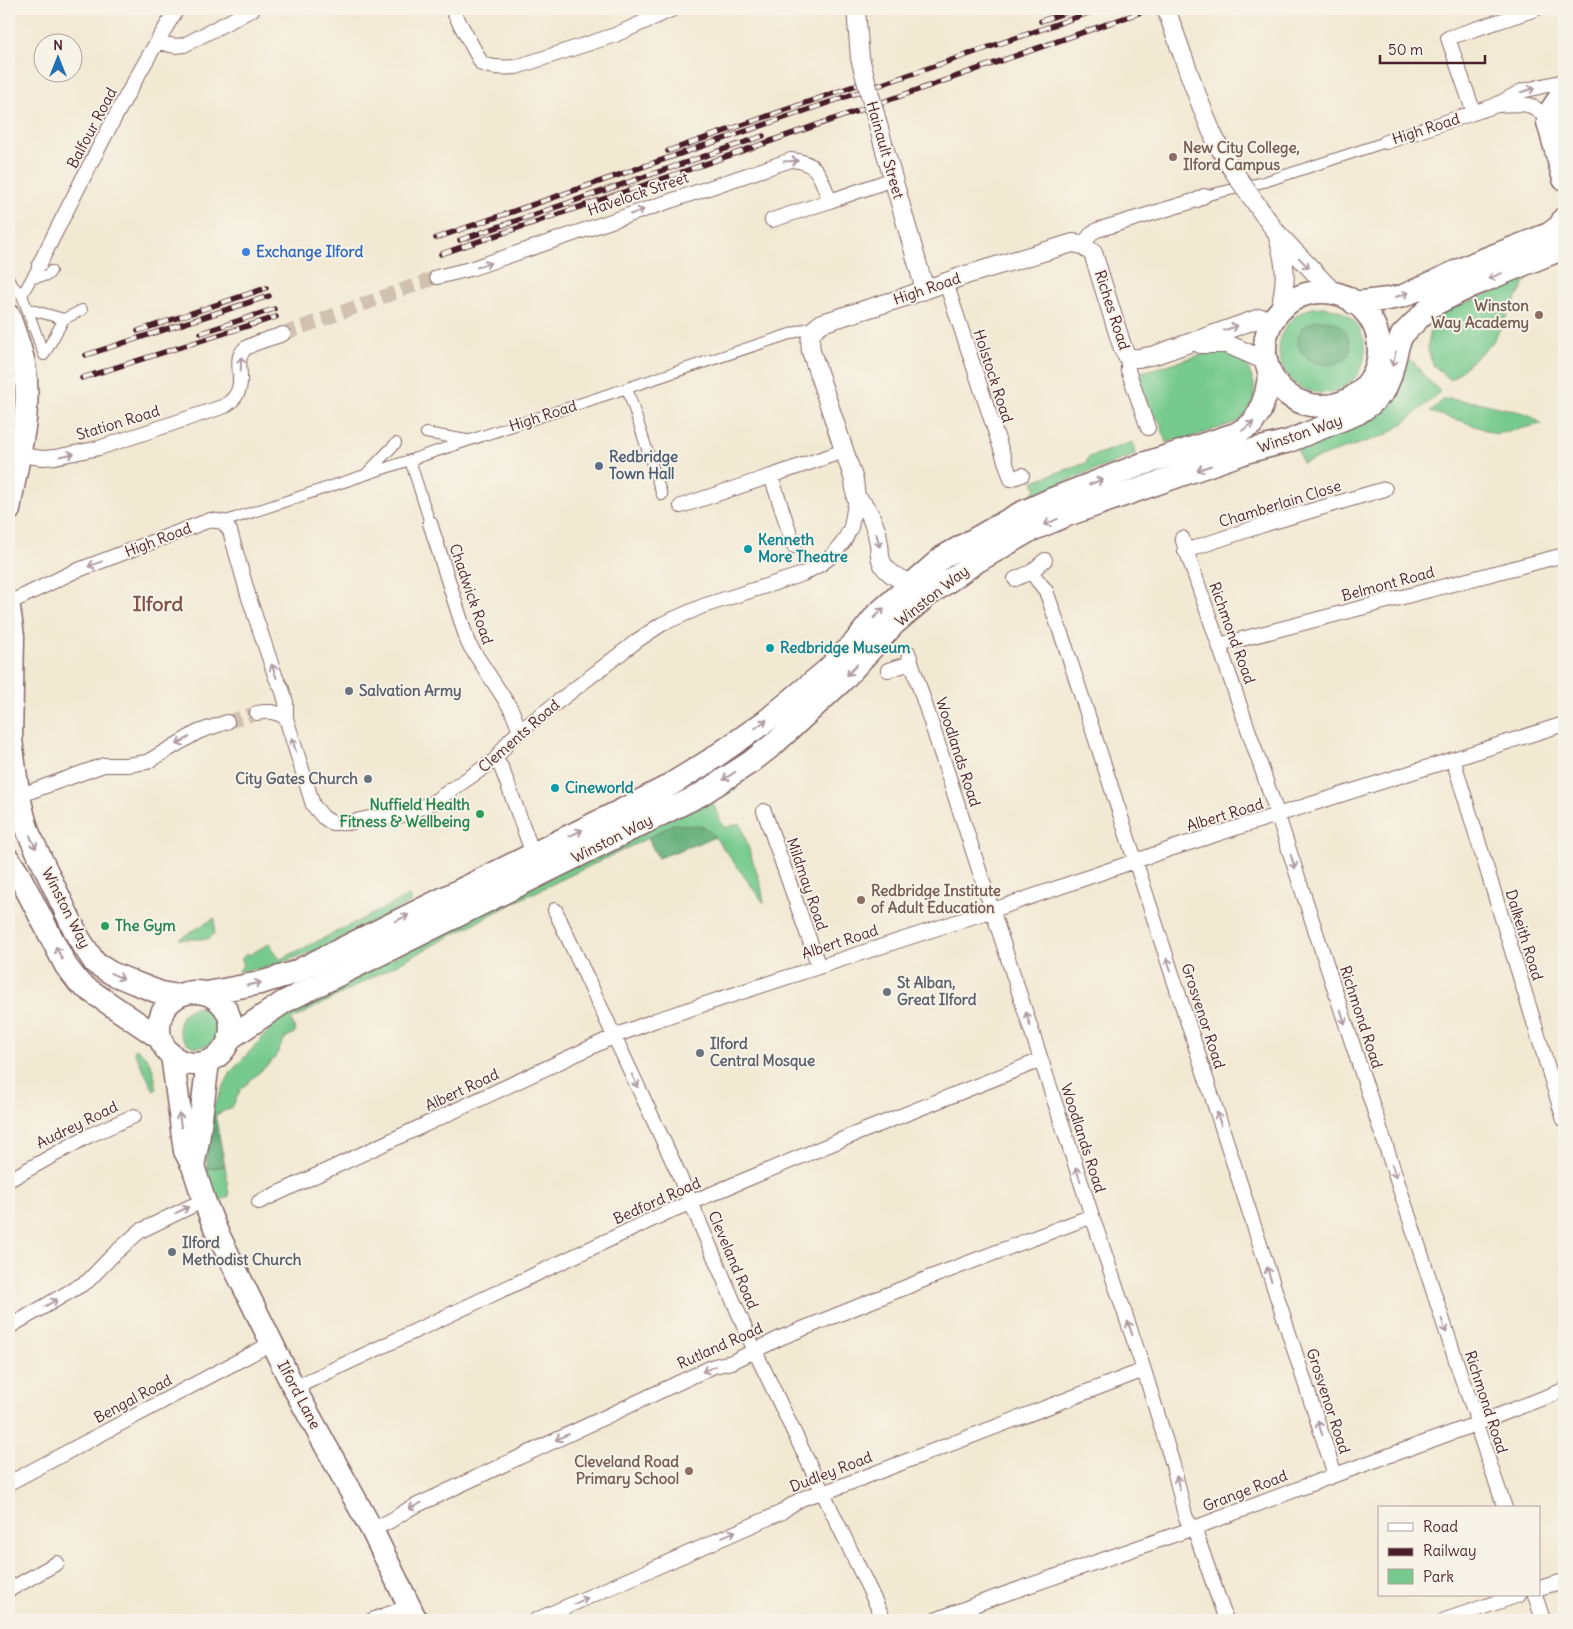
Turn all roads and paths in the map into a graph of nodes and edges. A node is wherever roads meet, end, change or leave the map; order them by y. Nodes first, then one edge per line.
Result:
1 (177, 9) edge
2 (254, 9) edge
3 (452, 9) edge
4 (673, 9) edge
5 (856, 9) edge
6 (1166, 9) edge
7 (1536, 9) edge
8 (156, 42) junction
9 (1564, 81) edge
10 (1564, 91) edge
11 (1494, 106) junction
12 (1474, 113) junction
13 (1548, 122) junction
14 (1386, 142) joint
15 (1564, 179) edge
16 (893, 180) junction
17 (1204, 196) joint
18 (830, 201) junction
19 (1564, 218) edge
20 (772, 220) dead end
21 (1276, 232) junction
22 (1082, 245) junction
23 (1564, 248) edge
24 (45, 268) joint
25 (437, 277) tunnel mouth
26 (9, 279) edge
27 (946, 283) junction
28 (925, 290) junction
29 (1333, 292) junction
30 (22, 295) junction
31 (1354, 303) junction
32 (1431, 306) junction
33 (82, 310) dead end
34 (18, 312) edge
35 (1277, 314) junction
36 (64, 319) junction
37 (822, 323) junction
38 (283, 334) tunnel mouth
39 (1190, 344) junction
40 (1378, 344) junction
41 (1128, 358) junction
42 (1268, 366) junction
43 (628, 388) junction
44 (1325, 406) junction
45 (1148, 428) dead end
46 (426, 433) dead end
47 (468, 440) junction
48 (396, 443) dead end
49 (844, 451) junction
50 (1249, 451) junction
51 (19, 455) junction
52 (410, 460) junction
53 (364, 475) junction
54 (771, 476) junction
55 (1015, 481) dead end
56 (1385, 488) dead end
57 (662, 495) dead end
58 (856, 498) junction
59 (681, 506) dead end
60 (9, 510) edge
61 (223, 522) junction
62 (430, 523) joint
63 (1183, 545) joint
64 (794, 546) dead end
65 (1564, 555) edge
66 (1045, 560) dead end
67 (1031, 572) junction
68 (1015, 580) dead end
69 (911, 583) junction
70 (9, 603) edge
71 (9, 608) edge
72 (1219, 645) junction
73 (888, 670) dead end
74 (257, 712) tunnel mouth
75 (286, 718) junction
76 (227, 722) tunnel mouth
77 (1564, 724) edge
78 (520, 732) junction
79 (10, 741) edge
80 (1452, 759) junction
81 (495, 760) junction
82 (18, 796) junction
83 (764, 811) dead end
84 (1278, 816) junction
85 (533, 854) junction
86 (9, 860) edge
87 (1135, 862) junction
88 (555, 910) dead end
89 (993, 910) junction
90 (819, 967) junction
91 (206, 994) junction
92 (178, 996) junction
93 (615, 1036) junction
94 (230, 1038) junction
95 (166, 1047) junction
96 (1041, 1060) junction
97 (208, 1062) junction
98 (134, 1116) dead end
99 (1564, 1120) edge
100 (193, 1166) junction
101 (9, 1180) edge
102 (204, 1200) junction
103 (259, 1202) dead end
104 (691, 1202) junction
105 (1092, 1216) junction
106 (9, 1327) edge
107 (272, 1343) junction
108 (754, 1349) junction
109 (1144, 1370) junction
110 (294, 1388) junction
111 (1564, 1390) edge
112 (1476, 1424) junction
113 (1335, 1475) junction
114 (9, 1483) edge
115 (823, 1493) junction
116 (1504, 1506) edge
117 (1194, 1528) junction
118 (372, 1530) junction
119 (57, 1563) dead end
120 (1564, 1581) edge
121 (1540, 1588) edge
122 (9, 1590) edge
123 (1516, 1596) edge
124 (1534, 1596) edge
125 (413, 1613) edge
126 (372, 1620) edge
127 (536, 1620) edge
128 (884, 1620) edge
129 (935, 1620) edge
130 (1226, 1620) edge
131 (1445, 1620) edge
132 (1543, 1620) edge

1 - 8 street, Balfour Road
2 - 8 street
3 - 4 street
5 - 16 street, Hainault Street, bridge
6 - 21 street, bridge
7 - 12 street
8 - 24 street, Balfour Road
11 -> 9 street, High Road
10 - 13 main road
11 - 12 street, High Road
11 - 13 street, High Road
12 - 14 street, High Road
13 - 15 main road
14 - 17 street, High Road
16 - 18 street
16 - 28 street, Hainault Street
17 - 22 street
18 - 20 street
25 -> 18 street, Havelock Street
31 -> 19 main road
21 -> 29 street
21 - 35 street
22 - 27 street, High Road
22 - 41 street, Riches Road
23 -> 32 main road, Winston Way
24 - 30 street
26 - 30 street
27 - 28 street, High Road
27 - 55 street, Holstock Road
28 - 37 street, High Road
29 - 31 main road
29 - 35 main road
30 - 34 street
31 - 40 main road
32 - 40 main road
32 -> 50 main road, Winston Way
33 - 36 street
34 - 36 street
34 - 36 street
34 - 51 main road
39 -> 35 street, Riches Road
35 - 42 main road
37 - 43 street, High Road
37 - 49 street, Clements Road
51 -> 38 street, Station Road
39 - 41 street, Riches Road
39 - 42 street, Riches Road
40 - 44 main road
41 - 45 street, Riches Road
42 - 44 main road
69 -> 42 main road, Winston Way
43 - 47 street, High Road
43 - 57 street
44 - 50 main road
46 - 47 street
47 - 52 street, High Road
48 - 53 street
49 - 54 street
49 - 58 street, Clements Road
50 -> 94 main road, Winston Way
51 - 60 main road
52 - 53 street, High Road
52 - 62 street, Chadwick Road
53 - 61 street, High Road
54 - 59 street
54 - 64 street
56 - 63 street, Chamberlain Close
58 -> 69 street
58 - 78 street, Clements Road
61 -> 70 street, High Road
75 -> 61 street, Clements Road
62 - 78 street, Chadwick Road
63 - 72 street, Richmond Road
65 - 72 street, Belmont Road
66 - 67 street
67 - 68 street
67 - 87 street, Grosvenor Road
85 -> 69 main road, Winston Way
71 - 79 main road, Winston Way
72 - 84 street, Richmond Road
73 - 89 street, Woodlands Road
74 - 75 street
81 -> 75 street, Clements Road
76 -> 82 street
77 - 80 street, Albert Road
78 - 81 street, Clements Road
79 - 82 main road, Winston Way
80 - 84 street, Albert Road
80 - 99 street, Dalkeith Road
81 - 85 street
82 -> 92 main road, Winston Way
83 - 90 street, Mildmay Road
84 - 87 street, Albert Road
84 -> 112 street, Richmond Road
91 -> 85 main road, Winston Way
95 -> 86 main road, Winston Way
87 - 89 street, Albert Road
113 -> 87 street, Grosvenor Road
88 - 93 street, Cleveland Road
89 - 90 street, Albert Road
96 -> 89 street, Woodlands Road
90 - 93 street, Albert Road
91 - 92 main road
91 - 94 main road
92 - 95 main road
93 - 103 street, Albert Road
93 -> 104 street, Cleveland Road
94 - 97 main road
95 - 97 main road
100 -> 95 main road, Ilford Lane
96 - 104 street, Bedford Road
105 -> 96 street, Woodlands Road
97 - 100 main road, Ilford Lane
98 - 101 street, Audrey Road
100 - 102 main road, Ilford Lane
106 -> 102 street
102 - 107 main road, Ilford Lane
104 - 108 street, Cleveland Road
104 - 110 street, Bedford Road
105 - 108 street, Rutland Road
109 -> 105 street, Woodlands Road
107 - 110 main road, Ilford Lane
107 - 114 street, Bengal Road
108 - 115 street, Cleveland Road
108 -> 118 street, Rutland Road
109 - 115 street, Dudley Road
117 -> 109 street, Woodlands Road
110 - 118 main road, Ilford Lane
111 - 112 street, Grange Road
112 - 113 street, Grange Road
112 - 116 street, Richmond Road
113 - 117 street, Grange Road
127 -> 115 street, Dudley Road
115 - 128 street, Cleveland Road
117 - 129 street, Grange Road
117 - 130 street, Woodlands Road
118 - 125 main road, Ilford Lane
119 - 122 street
120 - 121 street
123 - 131 street
124 - 132 street
125 - 126 street

